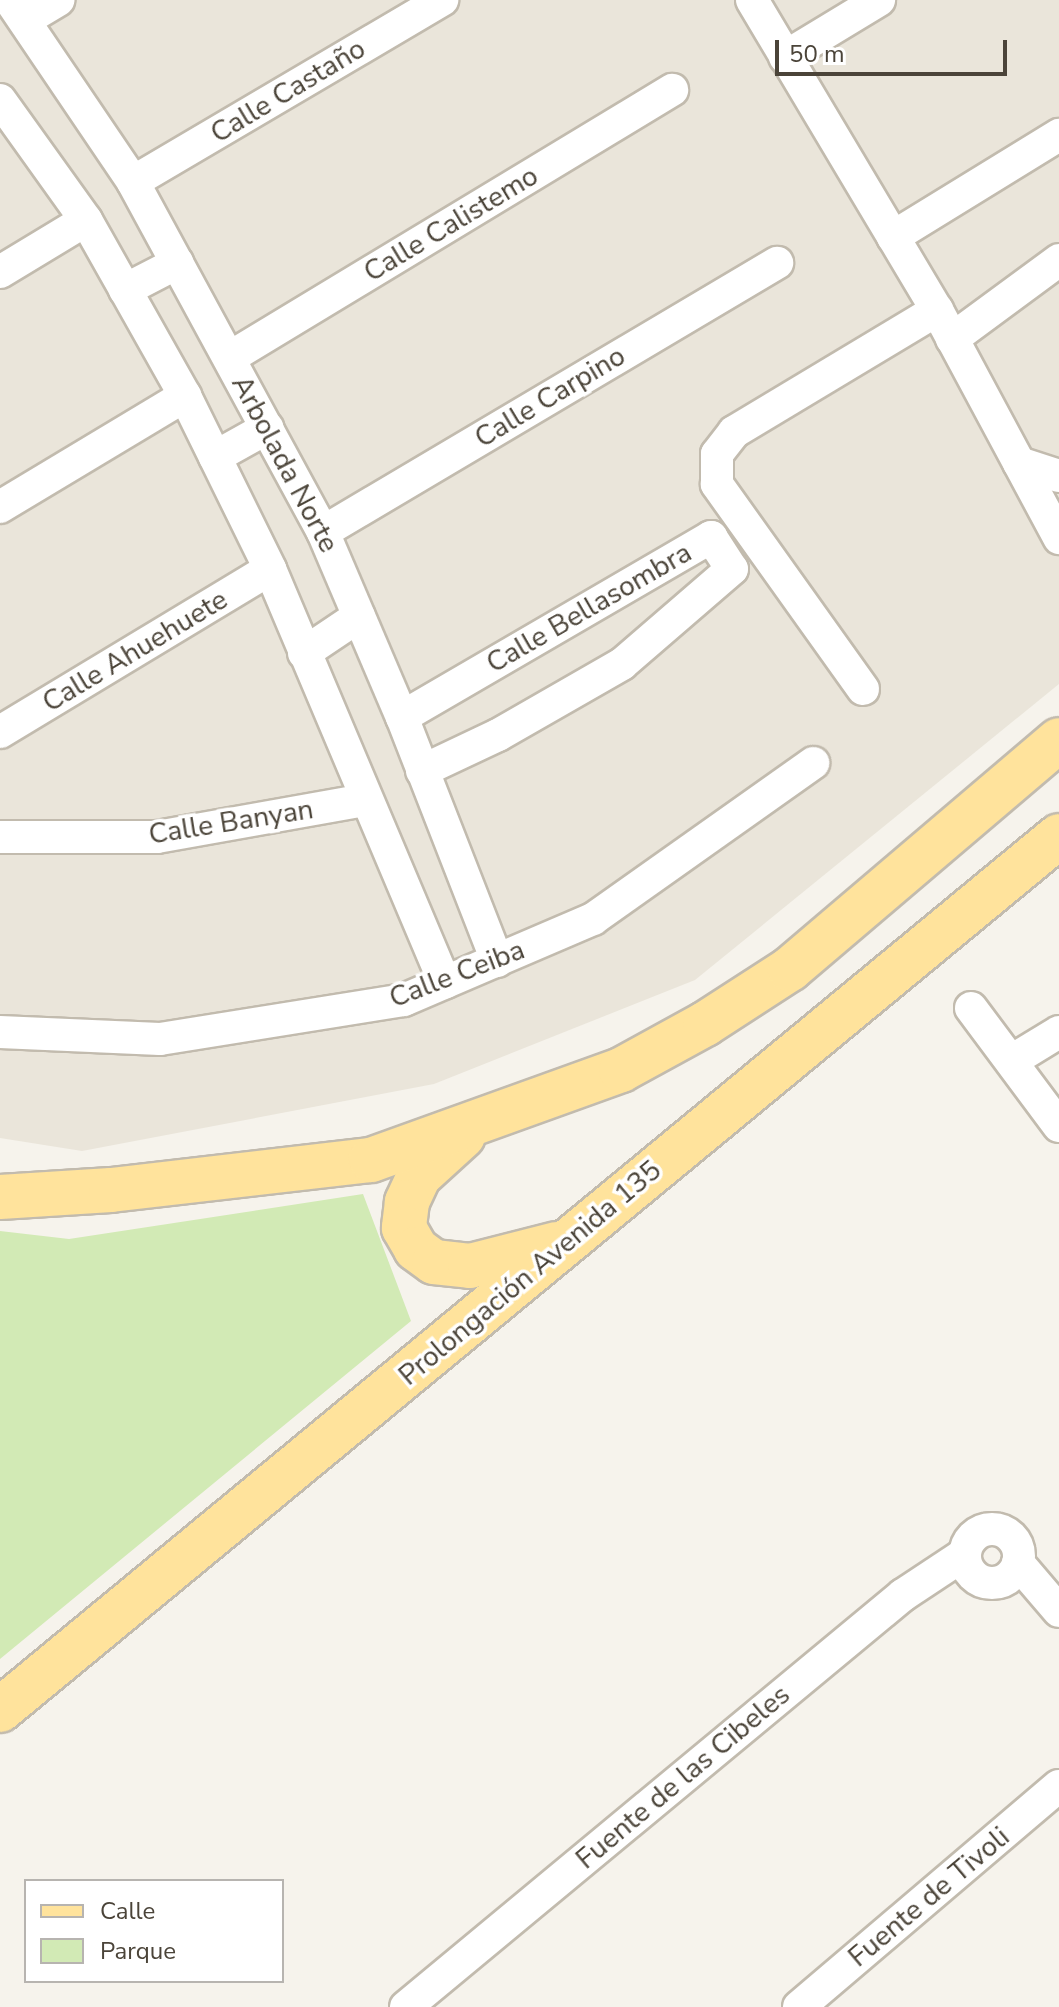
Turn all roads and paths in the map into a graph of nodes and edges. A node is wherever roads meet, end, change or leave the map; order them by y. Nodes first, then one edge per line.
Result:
1 (58, 0) edge
2 (442, 0) edge
3 (752, 0) edge
4 (879, 0) edge
5 (18, 10) edge
6 (785, 57) junction
7 (672, 90) dead end
8 (0, 100) edge
9 (1059, 135) edge
10 (133, 182) junction
11 (86, 220) junction
12 (893, 237) junction
13 (1059, 260) edge
14 (177, 263) junction
15 (777, 263) dead end
16 (0, 272) edge
17 (125, 290) junction
18 (937, 310) junction
19 (952, 339) junction
20 (229, 358) junction
21 (185, 396) junction
22 (267, 428) junction
23 (215, 457) junction
24 (1019, 463) junction
25 (1059, 476) edge
26 (0, 507) edge
27 (323, 532) junction
28 (1059, 538) edge
29 (270, 569) junction
30 (359, 616) junction
31 (304, 653) junction
32 (863, 689) dead end
33 (402, 717) junction
34 (0, 732) edge
35 (1059, 740) edge
36 (813, 763) dead end
37 (422, 771) junction
38 (365, 800) junction
39 (1059, 836) edge
40 (0, 837) edge
41 (497, 961) junction
42 (445, 983) junction
43 (971, 1008) dead end
44 (0, 1032) edge
45 (1059, 1032) edge
46 (1013, 1060) junction
47 (473, 1126) junction
48 (1059, 1126) edge
49 (0, 1197) edge
50 (567, 1241) junction
51 (1059, 1611) edge
52 (0, 1710) edge
53 (1059, 1786) edge
54 (406, 2007) edge
55 (799, 2007) edge

1 - 5 street
2 - 10 street, Calle Castaño
3 - 6 street
4 - 6 street
5 - 10 street, Arbolada Norte
6 - 12 street
7 - 20 street, Calle Calistemo
8 - 11 street, Arbolada Norte
9 - 12 street
10 - 14 street, Arbolada Norte
11 - 16 street
11 - 17 street, Arbolada Norte
12 - 18 street
13 - 19 street
14 - 17 street
14 - 20 street, Arbolada Norte
15 - 27 street, Calle Carpino
17 - 21 street, Arbolada Norte
18 - 19 street
18 - 32 street
19 - 24 street
20 - 22 street, Arbolada Norte
21 - 23 street, Arbolada Norte
21 - 26 street
22 - 23 street
22 - 27 street, Arbolada Norte
23 - 29 street, Arbolada Norte
24 - 25 street
24 - 28 street
27 - 30 street, Arbolada Norte
29 - 31 street, Arbolada Norte
29 - 34 street, Calle Ahuehuete
30 - 31 street
30 - 33 street, Arbolada Norte
31 - 38 street, Arbolada Norte
33 - 37 street, Arbolada Norte
33 - 37 street, Calle Bellasombra
35 - 47 main road
36 - 41 street, Calle Ceiba
37 - 41 street, Arbolada Norte
38 - 40 street, Calle Banyan
38 - 42 street, Arbolada Norte
39 - 50 main road, Prolongación Avenida 135
41 - 42 street, Calle Ceiba
42 - 44 street, Calle Ceiba
43 - 46 street
45 - 46 street
46 - 48 street
47 - 49 main road
47 - 50 main road
50 - 52 main road, Prolongación Avenida 135
51 - 54 street, Fuente de las Cibeles
53 - 55 street, Fuente de Tivoli

